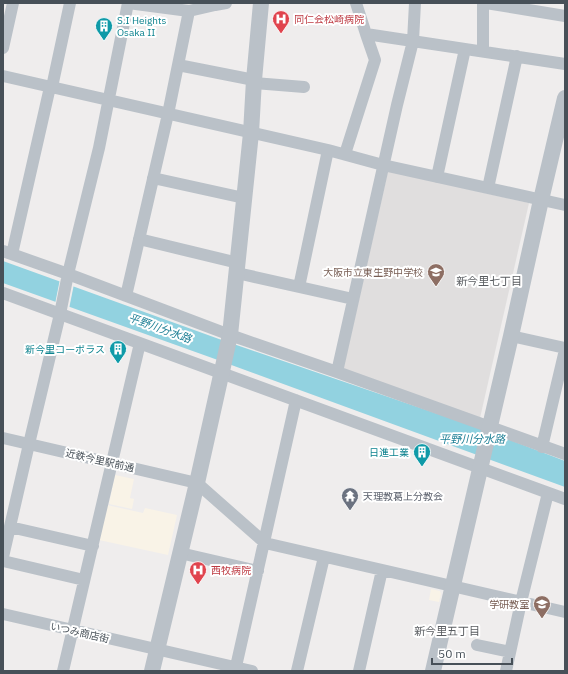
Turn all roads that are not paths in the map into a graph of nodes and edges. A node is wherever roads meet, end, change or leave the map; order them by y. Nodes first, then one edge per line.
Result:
1 (13, 3) edge
2 (70, 3) edge
3 (128, 3) edge
4 (261, 3) edge
5 (356, 3) edge
6 (415, 3) edge
7 (484, 3) edge
8 (218, 4) edge
9 (514, 5) edge
10 (189, 12) junction
11 (565, 16) edge
12 (366, 34) junction
13 (413, 41) junction
14 (3, 48) edge
15 (465, 49) junction
16 (483, 51) junction
17 (517, 56) junction
18 (565, 64) edge
19 (178, 65) junction
20 (3, 76) edge
21 (254, 82) junction
22 (51, 87) junction
23 (304, 87) dead end
24 (565, 98) edge
25 (109, 100) junction
26 (168, 114) junction
27 (251, 133) junction
28 (328, 150) junction
29 (345, 154) junction
30 (384, 165) junction
31 (437, 177) junction
32 (153, 178) junction
33 (488, 188) junction
34 (244, 198) junction
35 (541, 200) junction
36 (565, 205) edge
37 (139, 240) junction
38 (8, 252) edge
39 (237, 268) junction
40 (68, 276) junction
41 (299, 287) junction
42 (3, 293) edge
43 (126, 296) junction
44 (353, 299) junction
45 (61, 311) junction
46 (230, 335) junction
47 (510, 336) junction
48 (140, 343) junction
49 (565, 349) edge
50 (337, 372) junction
51 (222, 373) junction
52 (296, 400) junction
53 (489, 427) junction
54 (3, 438) edge
55 (29, 444) junction
56 (542, 446) junction
57 (565, 454) edge
58 (111, 463) junction
59 (480, 467) junction
60 (197, 483) junction
61 (548, 493) junction
62 (565, 499) edge
63 (10, 526) junction
64 (265, 543) junction
65 (93, 546) junction
66 (180, 553) junction
67 (3, 557) edge
68 (324, 557) junction
69 (3, 561) edge
70 (382, 570) junction
71 (258, 571) junction
72 (84, 580) junction
73 (452, 586) junction
74 (521, 602) junction
75 (565, 612) edge
76 (3, 614) edge
77 (73, 630) junction
78 (477, 645) dead end
79 (156, 649) junction
80 (510, 652) junction
81 (236, 669) edge
82 (63, 671) edge
83 (152, 671) edge
84 (252, 671) edge
85 (297, 671) edge
86 (359, 671) edge
87 (433, 671) edge
88 (506, 671) edge

1 - 14 street
2 - 22 street
3 - 10 street
3 - 25 street
4 - 21 street
5 - 12 street
6 - 13 street
7 - 9 street
7 - 16 street
8 - 10 street
9 - 11 street
10 - 19 street
12 - 13 street
12 - 29 street
13 - 15 street
13 - 30 street
15 - 16 street
15 - 31 street
16 - 17 street
17 - 18 street
17 - 33 street
19 - 21 street
19 - 26 street
20 - 22 street
21 - 23 street
21 - 27 street
22 - 25 street
22 - 38 street
24 - 35 street
25 - 26 street
25 - 40 street
26 - 27 street
26 - 32 street
27 - 28 street
27 - 34 street
28 - 29 street
28 - 41 street
29 - 30 street
30 - 31 street
30 - 44 street
31 - 33 street
32 - 34 street
32 - 37 street
33 - 35 street
34 - 39 street
35 - 36 street
35 - 47 street
37 - 39 street
37 - 43 street
38 - 40 street
39 - 41 street
39 - 46 street
40 - 43 street
40 - 45 street
41 - 44 street
42 - 45 street
43 - 46 street
44 - 50 street
45 - 48 street
45 - 55 street
46 - 50 street
46 - 51 street
47 - 49 street
47 - 53 street
48 - 51 street
48 - 58 street
49 - 56 street
50 - 53 street
51 - 52 street
51 - 60 street
52 - 59 street
52 - 64 street
53 - 56 street
53 - 59 street
54 - 55 street, 近鉄今里駅前通
55 - 58 street, 近鉄今里駅前通
55 - 63 street
56 - 57 street
58 - 60 street, 近鉄今里駅前通
58 - 65 street
59 - 61 street
59 - 73 street
60 - 64 street
60 - 66 street
61 - 62 street
61 - 74 street
63 - 65 street
63 - 67 street
64 - 68 street
64 - 71 street
65 - 72 street
66 - 71 street
66 - 79 street
68 - 70 street
68 - 85 street
69 - 72 street
70 - 73 street
70 - 86 street
71 - 81 street
72 - 77 street
73 - 74 street
73 - 87 street
74 - 75 street
74 - 80 street
76 - 77 street, いつみ商店街
77 - 79 street, いつみ商店街
77 - 82 street
78 - 80 street
79 - 81 street, いつみ商店街
79 - 83 street
80 - 88 street
81 - 84 street, いつみ商店街

